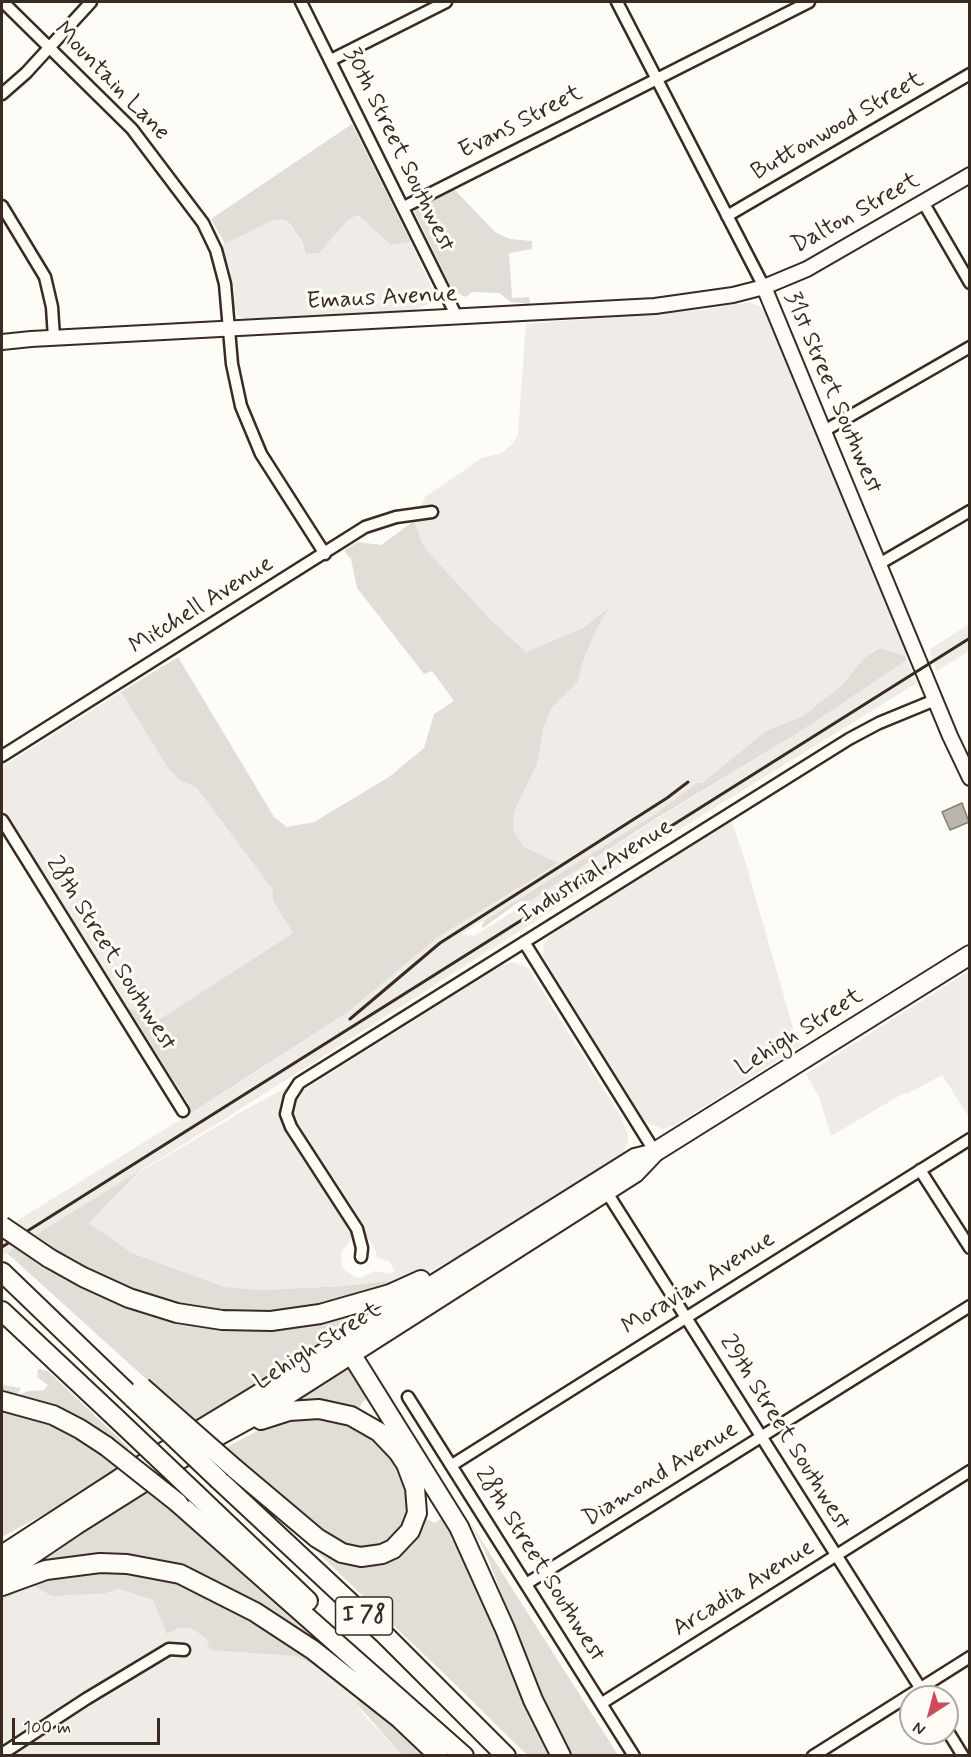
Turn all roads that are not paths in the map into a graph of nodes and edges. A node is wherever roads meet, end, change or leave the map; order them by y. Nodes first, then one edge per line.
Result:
1 (3, 2) edge
2 (91, 2) edge
3 (301, 2) edge
4 (446, 2) edge
5 (617, 2) edge
6 (809, 2) edge
7 (49, 49) junction
8 (331, 60) junction
9 (969, 74) edge
10 (657, 78) junction
11 (2, 94) edge
12 (969, 175) edge
13 (923, 202) junction
14 (2, 206) edge
15 (404, 207) junction
16 (727, 216) junction
17 (969, 284) edge
18 (764, 288) junction
19 (457, 317) junction
20 (229, 330) junction
21 (54, 338) junction
22 (2, 342) edge
23 (969, 347) edge
24 (824, 431) junction
25 (969, 511) edge
26 (432, 512) dead end
27 (325, 554) junction
28 (879, 564) junction
29 (935, 700) junction
30 (2, 756) edge
31 (969, 778) edge
32 (2, 820) edge
33 (524, 942) junction
34 (969, 955) edge
35 (183, 1111) dead end
36 (969, 1139) edge
37 (655, 1152) junction
38 (920, 1170) junction
39 (606, 1191) junction
40 (2, 1226) edge
41 (488, 1248) junction
42 (969, 1248) edge
43 (362, 1257) dead end
44 (10, 1280) edge
45 (969, 1306) edge
46 (2, 1311) edge
47 (686, 1318) junction
48 (347, 1347) junction
49 (138, 1393) junction
50 (408, 1396) dead end
51 (2, 1401) edge
52 (761, 1437) junction
53 (214, 1438) junction
54 (452, 1465) junction
55 (969, 1471) edge
56 (119, 1479) junction
57 (2, 1541) edge
58 (2, 1555) edge
59 (836, 1555) junction
60 (2, 1575) edge
61 (526, 1584) junction
62 (2, 1586) edge
63 (184, 1650) dead end
64 (969, 1657) edge
65 (918, 1685) edge
66 (933, 1685) edge
67 (602, 1703) junction
68 (899, 1707) edge
69 (2, 1754) edge
70 (439, 1755) edge
71 (466, 1755) edge
72 (507, 1755) edge
73 (561, 1755) edge
74 (634, 1755) edge
75 (813, 1755) edge

1 - 7 street, Mountain Lane
2 - 7 street
3 - 8 street, 30th Street Southwest
4 - 8 street
5 - 10 street, 31st Street Southwest
6 - 10 street, Evans Street
7 - 11 street
7 - 20 street, Mountain Lane
8 - 15 street, 30th Street Southwest
9 - 16 street, Buttonwood Street
10 - 15 street, Evans Street
10 - 16 street, 31st Street Southwest
12 - 13 main road, Dalton Street
13 - 17 street
13 - 18 main road, Dalton Street
14 - 21 street
15 - 19 street, 30th Street Southwest
16 - 18 street, 31st Street Southwest
18 - 19 main road, Emaus Avenue
18 - 24 main road, 31st Street Southwest
19 - 20 main road, Emaus Avenue
20 - 21 main road, Emaus Avenue
20 - 27 street
21 - 22 main road, Emaus Avenue
23 - 24 street
24 - 28 main road, 31st Street Southwest
25 - 28 street
26 - 27 street, Mitchell Avenue
27 - 30 street, Mitchell Avenue
28 - 29 main road, 31st Street Southwest
29 - 31 main road, 31st Street Southwest
29 - 33 street, Industrial Avenue
32 - 35 street, 28th Street Southwest
33 - 37 street
33 - 43 street, Industrial Avenue
34 - 37 highway, Lehigh Street
36 - 38 street, Moravian Avenue
37 - 39 highway, Lehigh Street
37 - 41 highway, Lehigh Street
38 - 42 street
38 - 47 street, Moravian Avenue
39 - 47 street, 29th Street Southwest
39 - 48 highway, Lehigh Street
40 - 41 highway, bridge
41 - 48 highway, Lehigh Street
44 - 49 highway
45 - 52 street, Diamond Avenue
46 - 71 highway, I 78, bridge
47 - 52 street, 29th Street Southwest
47 - 54 street, Moravian Avenue
48 - 53 highway, Lehigh Street
48 - 56 highway, Lehigh Street
48 - 73 highway
49 - 53 highway, bridge
49 - 72 highway, I 78, bridge
50 - 54 street, 28th Street Southwest
51 - 71 highway, bridge
52 - 59 street, 29th Street Southwest
52 - 61 street, Diamond Avenue
53 - 60 highway, Lehigh Street
54 - 61 street, 28th Street Southwest
55 - 59 street, Arcadia Avenue
56 - 57 highway
56 - 58 highway, Lehigh Street
59 - 65 street, 29th Street Southwest
59 - 67 street, Arcadia Avenue
61 - 67 street, 28th Street Southwest
62 - 70 highway
63 - 69 street
64 - 66 street
67 - 74 street, 28th Street Southwest
68 - 75 street

